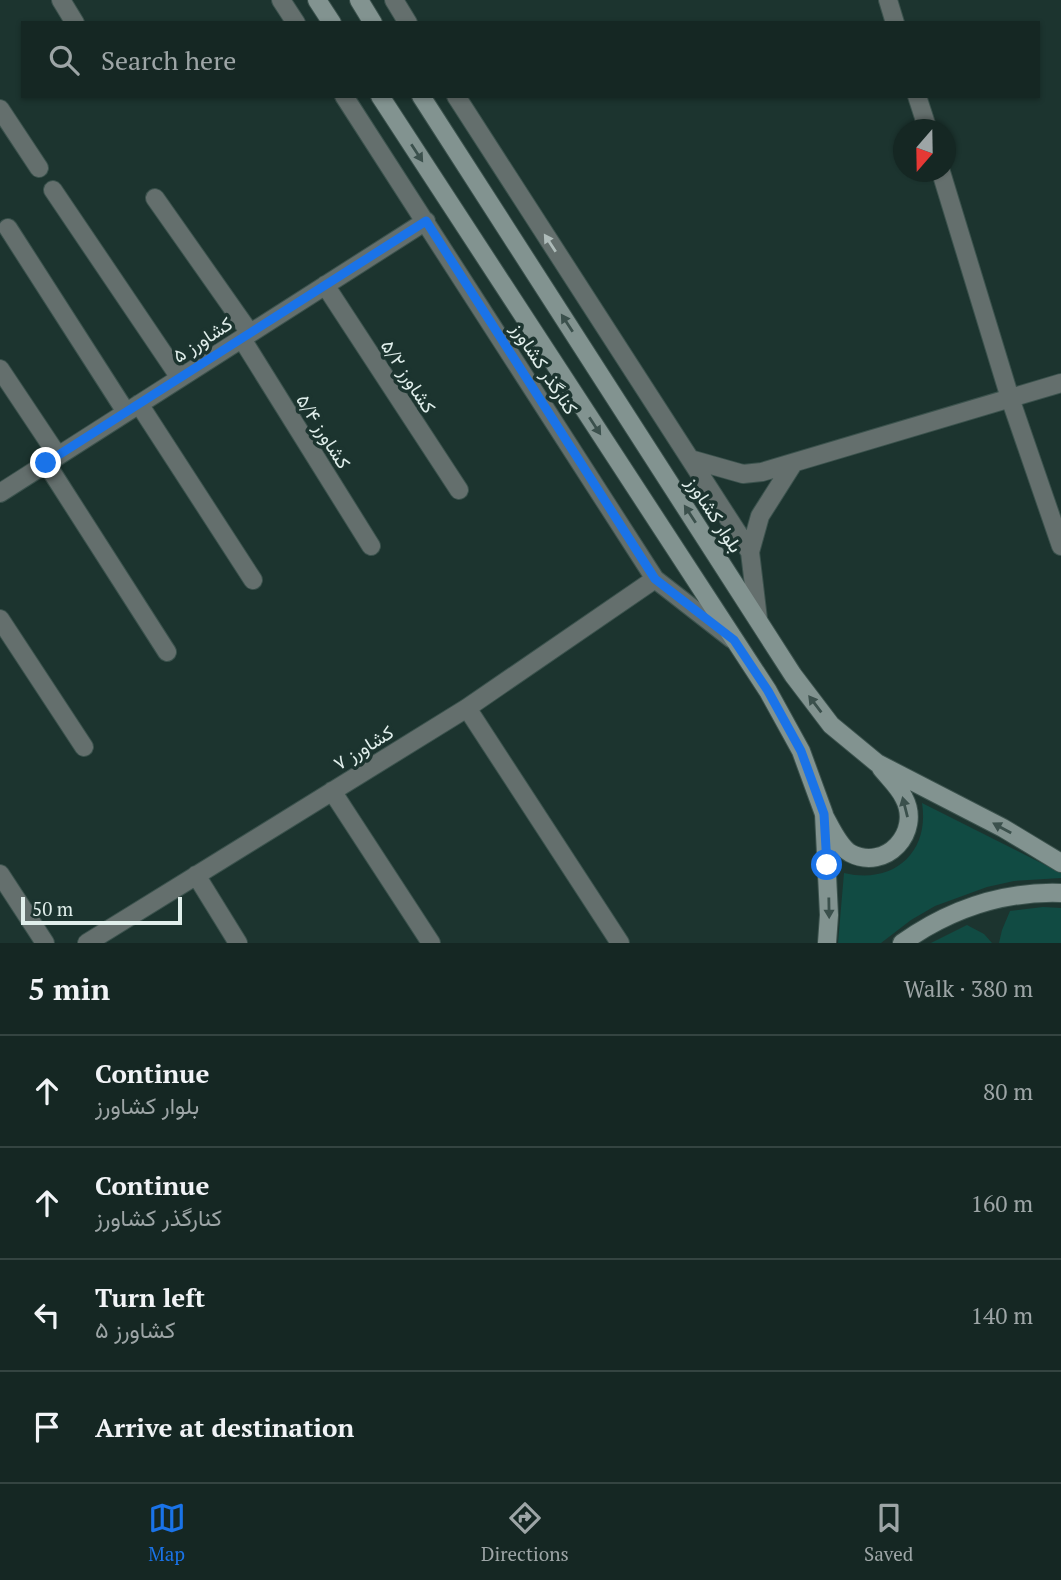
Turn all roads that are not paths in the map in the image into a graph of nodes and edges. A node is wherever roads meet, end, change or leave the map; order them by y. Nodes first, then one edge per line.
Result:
1 (61, 0) edge
2 (281, 0) edge
3 (317, 0) edge
4 (359, 0) edge
5 (394, 0) edge
6 (888, 0) edge
7 (74, 21) edge
8 (295, 21) edge
9 (331, 21) edge
10 (372, 21) edge
11 (407, 21) edge
12 (894, 21) edge
13 (345, 98) edge
14 (381, 98) edge
15 (422, 98) edge
16 (457, 98) edge
17 (918, 98) edge
18 (0, 109) edge
19 (924, 119) edge
20 (39, 168) dead end
21 (944, 182) edge
22 (52, 190) dead end
23 (155, 198) dead end
24 (426, 221) junction
25 (8, 228) dead end
26 (325, 285) junction
27 (246, 336) junction
28 (0, 369) edge
29 (180, 378) junction
30 (1061, 383) edge
31 (1010, 398) junction
32 (133, 408) junction
33 (690, 459) junction
34 (52, 460) junction
35 (793, 464) junction
36 (459, 490) dead end
37 (0, 493) edge
38 (371, 546) dead end
39 (1061, 547) edge
40 (750, 552) junction
41 (655, 579) junction
42 (253, 580) dead end
43 (0, 619) edge
44 (758, 619) junction
45 (734, 640) junction
46 (167, 652) dead end
47 (467, 708) junction
48 (84, 747) dead end
49 (877, 763) junction
50 (332, 791) junction
51 (824, 814) junction
52 (1061, 863) edge
53 (0, 874) edge
54 (196, 875) junction
55 (1061, 893) edge
56 (45, 943) edge
57 (87, 943) edge
58 (238, 943) edge
59 (431, 943) edge
60 (620, 943) edge
61 (827, 943) edge
62 (902, 943) edge

1 - 7 street
2 - 8 street
3 - 9 main road
4 - 10 main road
5 - 11 street
6 - 12 street
13 - 24 street, کنارگذر کشاورز
14 -> 45 main road
44 -> 15 main road, بلوار کشاورز
33 -> 16 street
17 - 19 street
18 - 20 street
21 - 31 street
22 - 29 street
23 - 27 street, کشاورز ۵/۴
24 - 26 street, کشاورز ۵
24 - 41 street, کنارگذر کشاورز
25 - 32 street
26 - 27 street, کشاورز ۵
26 - 36 street, کشاورز ۵/۲
27 - 29 street, کشاورز ۵
27 - 38 street, کشاورز ۵/۴
28 - 34 street
29 - 32 street, کشاورز ۵
30 - 31 street
31 - 35 street
31 - 39 street
32 - 34 street, کشاورز ۵
32 - 42 street
33 - 35 street
33 - 40 street
34 - 37 street, کشاورز ۵
34 - 46 street
35 - 40 street
40 - 44 street
41 - 45 street, کنارگذر کشاورز
41 - 47 street, کشاورز ۷
43 - 48 street
49 -> 44 main road, بلوار کشاورز
45 - 51 main road
47 - 50 street, کشاورز ۷
47 - 60 street
51 -> 49 main road
52 -> 49 main road, بلوار کشاورز
50 - 54 street, کشاورز ۷
50 - 59 street
51 -> 61 main road
53 - 56 street
54 - 57 street, کشاورز ۷
54 - 58 street
55 - 62 main road

